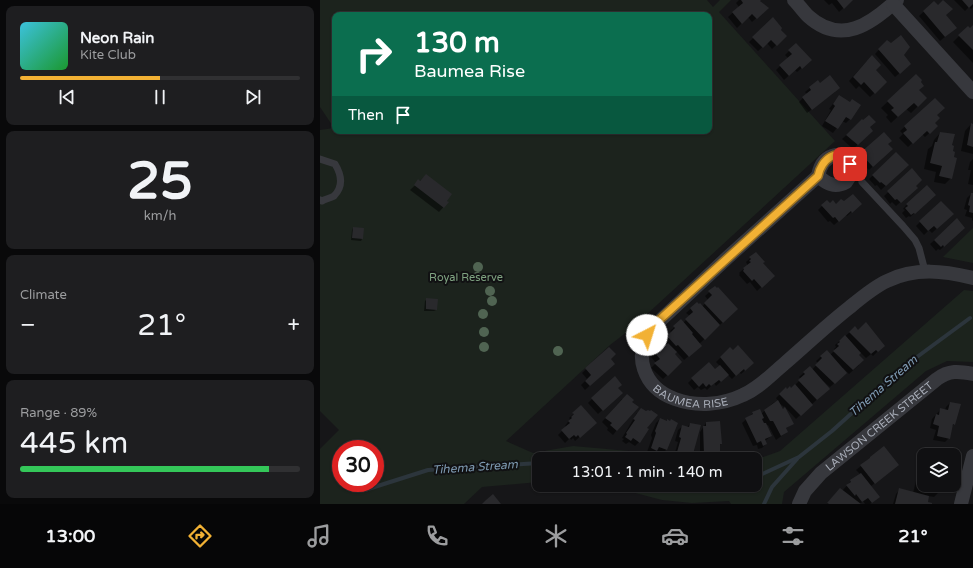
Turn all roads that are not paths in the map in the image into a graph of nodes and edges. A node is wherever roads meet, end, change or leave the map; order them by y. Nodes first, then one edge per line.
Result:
1 (794, 0) edge
2 (895, 2) edge
3 (973, 92) edge
4 (320, 159) edge
5 (818, 176) dead end
6 (862, 182) dead end
7 (320, 200) edge
8 (924, 271) junction
9 (973, 278) edge
10 (973, 374) edge
11 (973, 456) edge
12 (798, 504) edge
13 (961, 504) edge

1 - 2 street
2 - 3 street
4 - 7 lane
5 - 8 street, BAUMEA RISE
6 - 8 lane
8 - 9 street, BAUMEA RISE
10 - 12 street, LAWSON CREEK STREET
11 - 13 street

